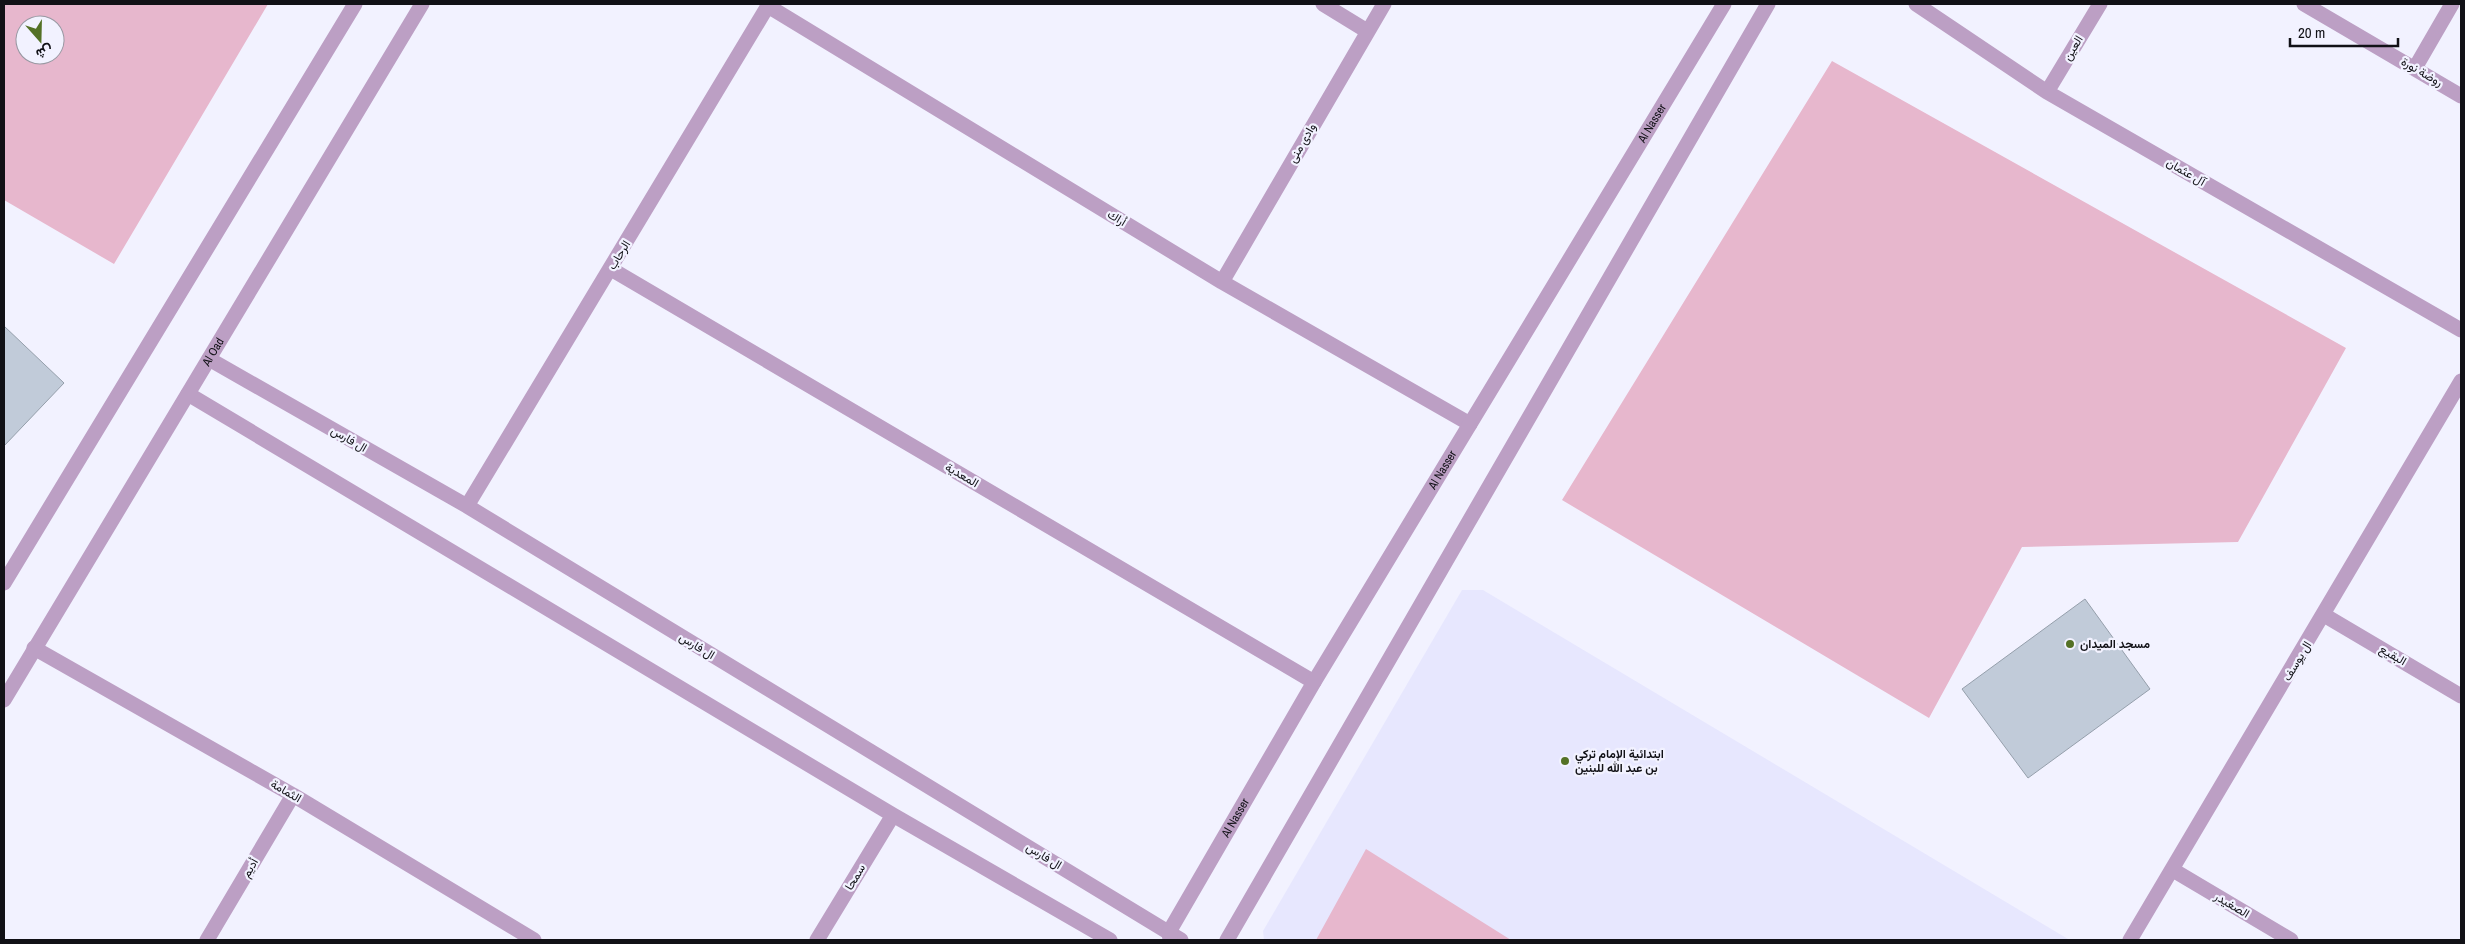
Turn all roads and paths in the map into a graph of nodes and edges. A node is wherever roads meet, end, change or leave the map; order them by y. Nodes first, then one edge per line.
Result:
1 (355, 4) edge
2 (422, 4) edge
3 (1323, 4) edge
4 (1384, 4) edge
5 (1724, 4) edge
6 (1768, 4) edge
7 (1916, 4) edge
8 (2100, 4) edge
9 (2304, 4) edge
10 (2452, 4) edge
11 (769, 5) edge
12 (1367, 31) junction
13 (2415, 68) junction
14 (2047, 92) junction
15 (2461, 96) edge
16 (611, 269) junction
17 (1222, 282) junction
18 (2461, 330) edge
19 (209, 359) junction
20 (2461, 381) edge
21 (188, 394) junction
22 (1470, 424) junction
23 (467, 506) junction
24 (4, 583) edge
25 (2324, 615) junction
26 (34, 648) junction
27 (1314, 682) junction
28 (2461, 696) edge
29 (4, 700) edge
30 (293, 795) junction
31 (893, 815) junction
32 (2173, 870) junction
33 (1173, 938) edge
34 (207, 940) edge
35 (534, 940) edge
36 (817, 940) edge
37 (1110, 940) edge
38 (1227, 940) edge
39 (2130, 940) edge
40 (2291, 940) edge

1 - 24 street
2 - 19 street, Al Oad
3 - 12 street
4 - 12 street, وادى منى
5 - 22 street, Al Nasser
6 - 38 street
7 - 14 street, آل عثمان
8 - 14 street, العين
9 - 13 street, روضة نورة
10 - 13 street
11 - 16 street, الرحاب
11 - 17 street, أراك
12 - 17 street, وادى منى
13 - 15 street, روضة نورة
14 - 18 street, آل عثمان
16 - 23 street, الرحاب
16 - 27 street, المعدية
17 - 22 street, أراك
19 - 21 street, Al Oad
19 - 23 street, ال فارس
20 - 25 street, ال يوسف
21 - 26 street, Al Oad
21 - 31 street
22 - 27 street, Al Nasser
23 - 33 street, ال فارس
25 - 28 street, البقيع
25 - 32 street, ال يوسف
26 - 29 street, Al Oad
26 - 30 street, الثمامة
27 - 33 street, Al Nasser
30 - 34 street, أديم
30 - 35 street, الثمامة
31 - 36 street, سمحا
31 - 37 street
32 - 39 street, ال يوسف
32 - 40 street, الصغيدر

